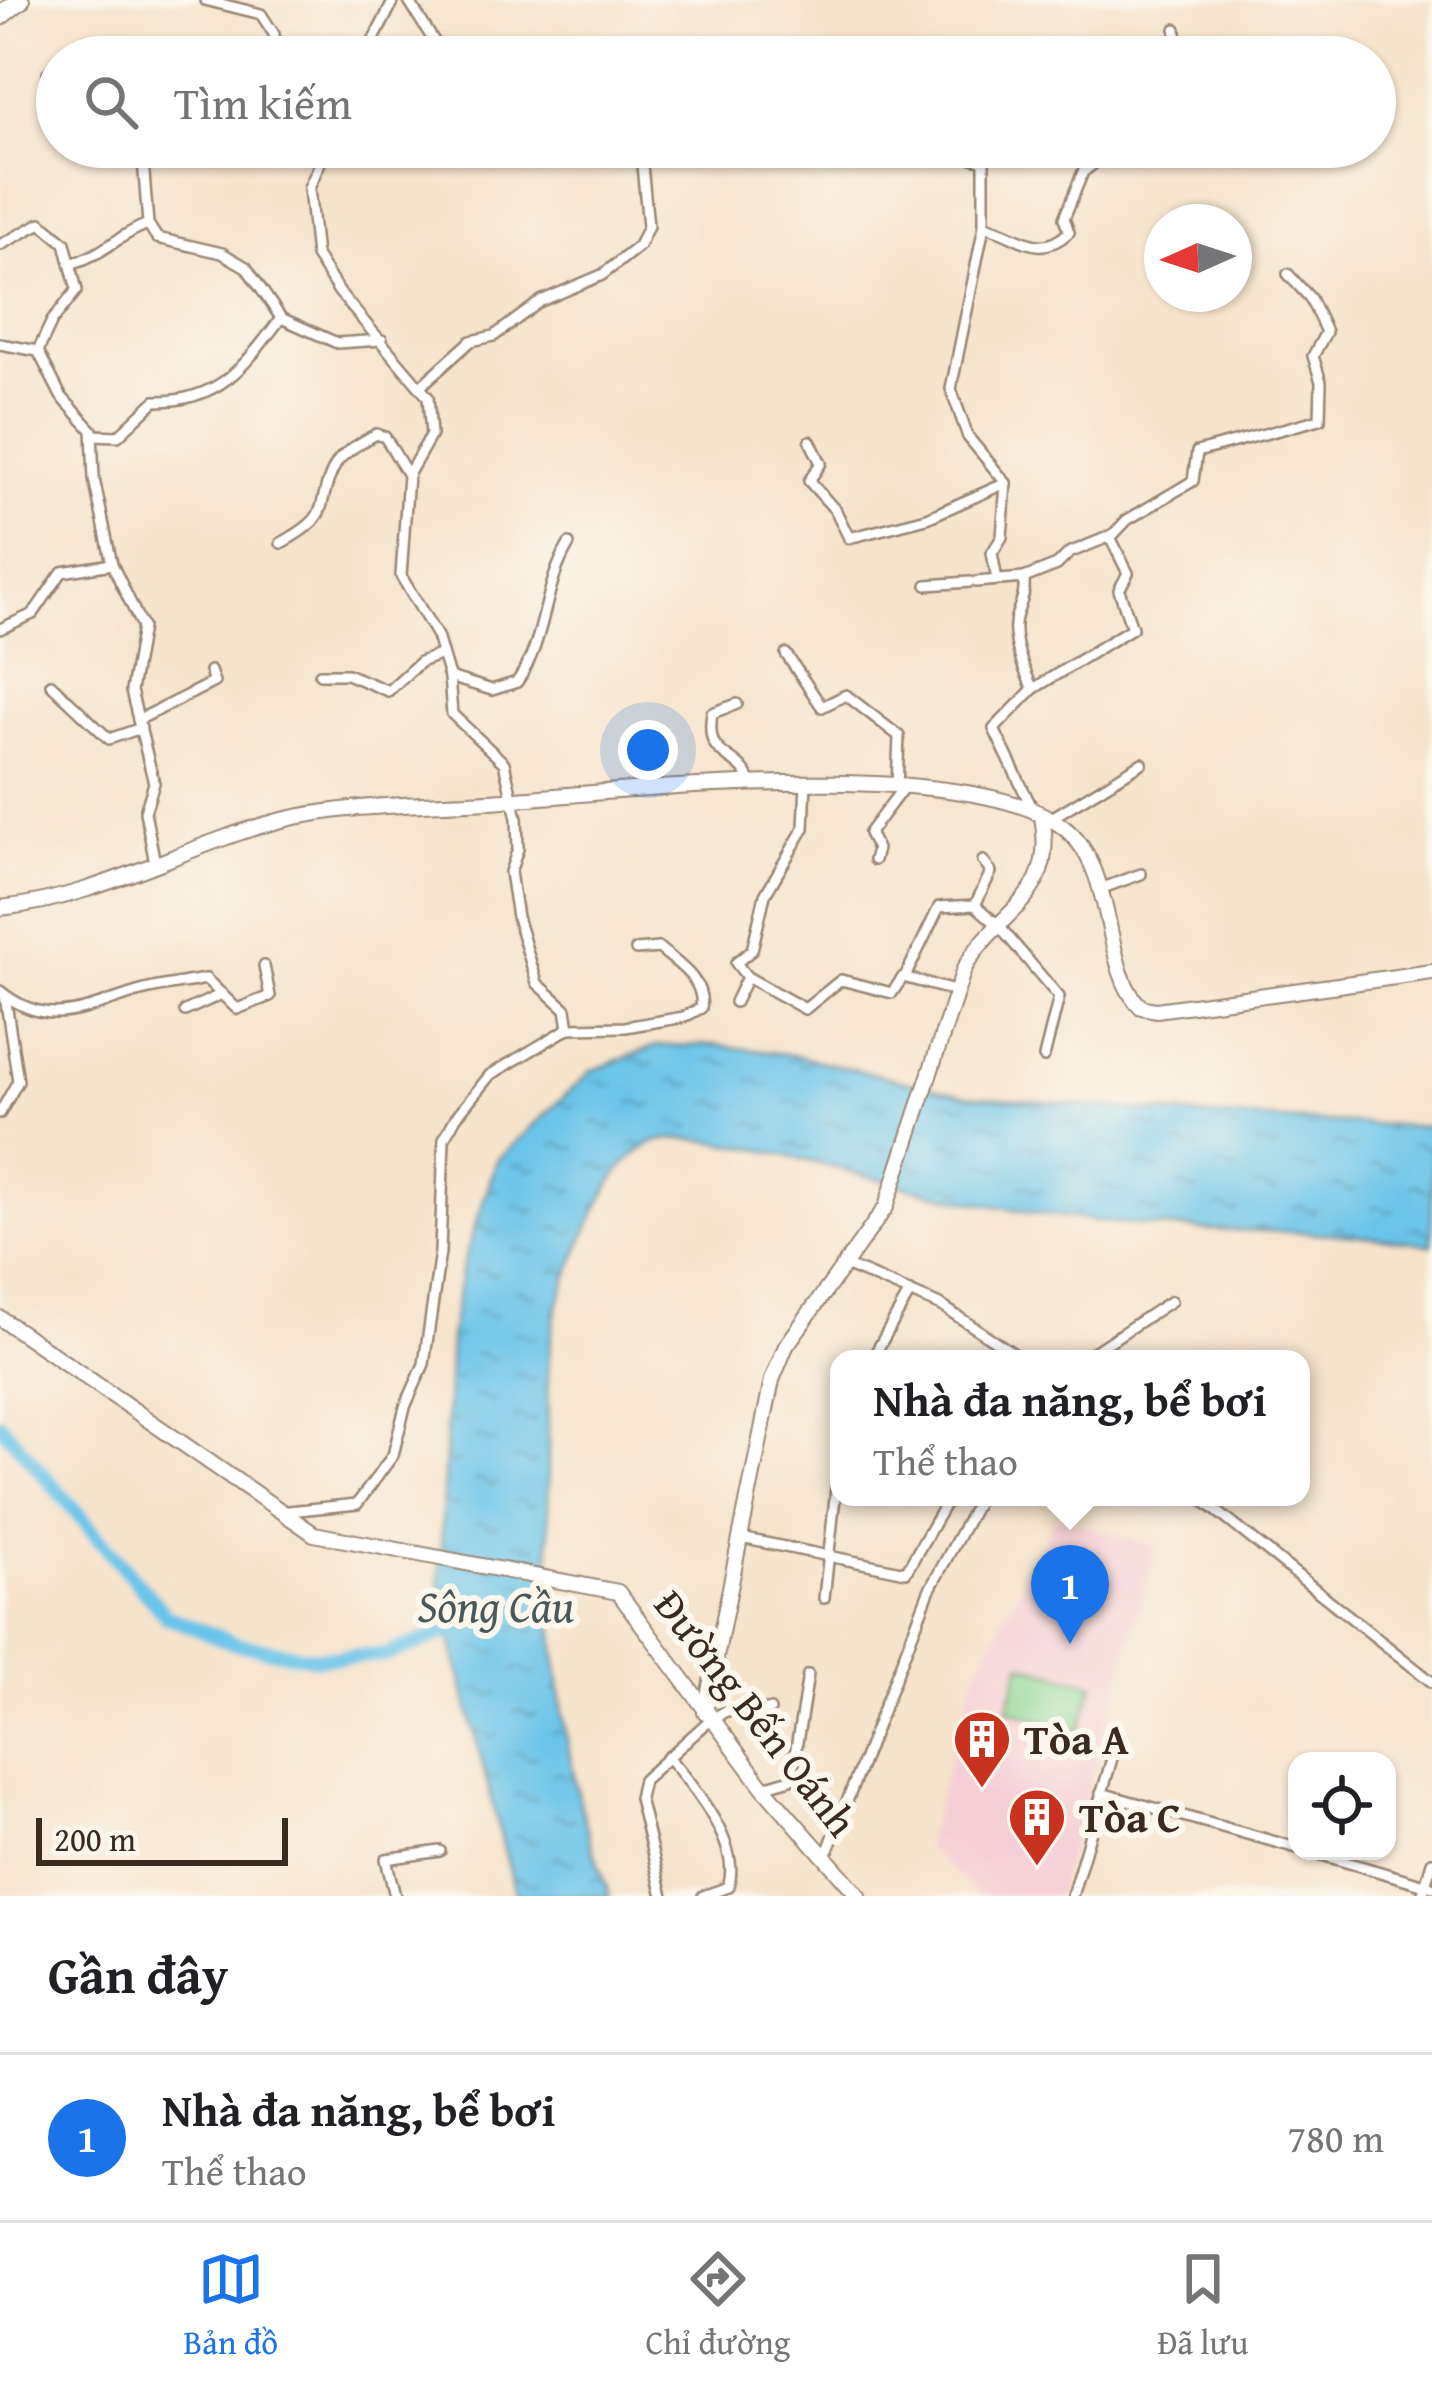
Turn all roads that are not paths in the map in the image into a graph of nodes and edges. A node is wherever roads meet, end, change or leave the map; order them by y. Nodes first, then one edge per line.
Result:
1 (20, 0) edge
2 (205, 0) edge
3 (394, 0) edge
4 (408, 0) edge
5 (0, 16) edge
6 (1176, 28) dead end
7 (274, 36) edge
8 (376, 36) edge
9 (430, 36) edge
10 (1176, 36) edge
11 (144, 168) edge
12 (316, 168) edge
13 (642, 168) edge
14 (983, 168) edge
15 (1088, 168) edge
16 (148, 224) junction
17 (984, 226) junction
18 (0, 245) edge
19 (70, 264) junction
20 (1288, 274) dead end
21 (281, 318) junction
22 (382, 340) junction
23 (0, 344) edge
24 (38, 351) junction
25 (421, 386) junction
26 (93, 435) junction
27 (810, 441) dead end
28 (408, 475) junction
29 (1006, 483) junction
30 (1110, 537) junction
31 (281, 543) dead end
32 (569, 544) dead end
33 (112, 564) junction
34 (1024, 578) junction
35 (997, 580) junction
36 (927, 585) dead end
37 (0, 629) edge
38 (442, 654) junction
39 (786, 654) dead end
40 (210, 671) dead end
41 (320, 674) dead end
42 (449, 677) junction
43 (51, 684) dead end
44 (1033, 689) junction
45 (737, 704) dead end
46 (139, 724) junction
47 (1142, 763) dead end
48 (806, 782) junction
49 (751, 783) junction
50 (900, 788) junction
51 (513, 799) junction
52 (1042, 817) junction
53 (874, 860) dead end
54 (983, 861) dead end
55 (154, 863) junction
56 (1142, 874) dead end
57 (1100, 889) junction
58 (975, 905) junction
59 (0, 908) edge
60 (999, 926) junction
61 (636, 950) dead end
62 (264, 966) dead end
63 (1432, 971) edge
64 (906, 975) junction
65 (748, 977) junction
66 (958, 992) junction
67 (3, 994) edge
68 (222, 994) junction
69 (735, 1002) dead end
70 (184, 1011) dead end
71 (568, 1028) junction
72 (1044, 1057) dead end
73 (0, 1113) edge
74 (845, 1264) junction
75 (910, 1292) junction
76 (1172, 1301) dead end
77 (0, 1318) edge
78 (877, 1350) edge
79 (1009, 1350) edge
80 (1097, 1350) edge
81 (833, 1506) edge
82 (944, 1506) edge
83 (975, 1506) edge
84 (1210, 1506) edge
85 (279, 1512) junction
86 (741, 1538) junction
87 (826, 1554) junction
88 (824, 1598) dead end
89 (808, 1676) dead end
90 (1432, 1682) edge
91 (770, 1710) dead end
92 (707, 1716) junction
93 (1115, 1748) dead end
94 (668, 1757) junction
95 (763, 1787) junction
96 (1101, 1793) junction
97 (1288, 1845) edge
98 (440, 1851) dead end
99 (825, 1858) junction
100 (1336, 1860) edge
101 (1432, 1862) edge
102 (1427, 1889) edge
103 (855, 1895) edge
104 (395, 1896) edge
105 (663, 1896) edge
106 (703, 1896) edge
107 (1072, 1896) edge

1 - 5 highway
2 - 7 street
3 - 8 street
4 - 9 street
6 - 10 street
11 - 16 street
12 - 22 street
13 - 25 street
14 - 17 street
15 - 17 street
16 - 19 street
16 - 21 street
17 - 29 street
18 - 19 street
19 - 24 street
20 - 30 street
21 - 22 street
21 - 26 street
22 - 25 street
23 - 24 street
24 - 26 street
25 - 28 street
26 - 33 street
27 - 29 street
28 - 31 street
28 - 38 street
29 - 35 street
30 - 34 street
30 - 44 street
32 - 42 street
33 - 37 street
33 - 46 street
34 - 35 street
34 - 44 street
35 - 36 street
38 - 41 street
38 - 42 street
39 - 50 street
40 - 46 street
42 - 51 street
43 - 46 street
44 - 52 street
45 - 49 street
46 - 55 street
47 - 52 street
48 - 49 street
48 - 50 street
48 - 65 street
49 - 51 street
50 - 52 street
50 - 53 street
51 - 55 street
51 - 71 street
52 - 57 street
52 - 60 street
54 - 58 street
55 - 59 street
56 - 57 street
57 - 63 street
58 - 60 street
58 - 64 street
60 - 66 street
60 - 72 street
61 - 71 street
62 - 68 street
64 - 65 street
64 - 66 street
65 - 69 street
66 - 74 street
67 - 68 street
67 - 73 street
68 - 70 street
71 - 85 street
74 - 75 street
74 - 86 street
75 - 78 street
75 - 79 street
76 - 80 street
77 - 85 street
81 - 87 street
82 - 87 street
83 - 99 street
84 - 90 street
85 - 92 street, Đường Bến Oánh
86 - 87 street
86 - 92 street
87 - 88 street
89 - 95 street
91 - 92 street
92 - 94 street
92 - 95 street, Đường Bến Oánh
93 - 96 street
94 - 105 street
94 - 106 street
95 - 99 street, Đường Bến Oánh
96 - 97 street
96 - 107 street
98 - 104 street
99 - 103 street, Đường Bến Oánh
100 - 102 street
101 - 102 street

